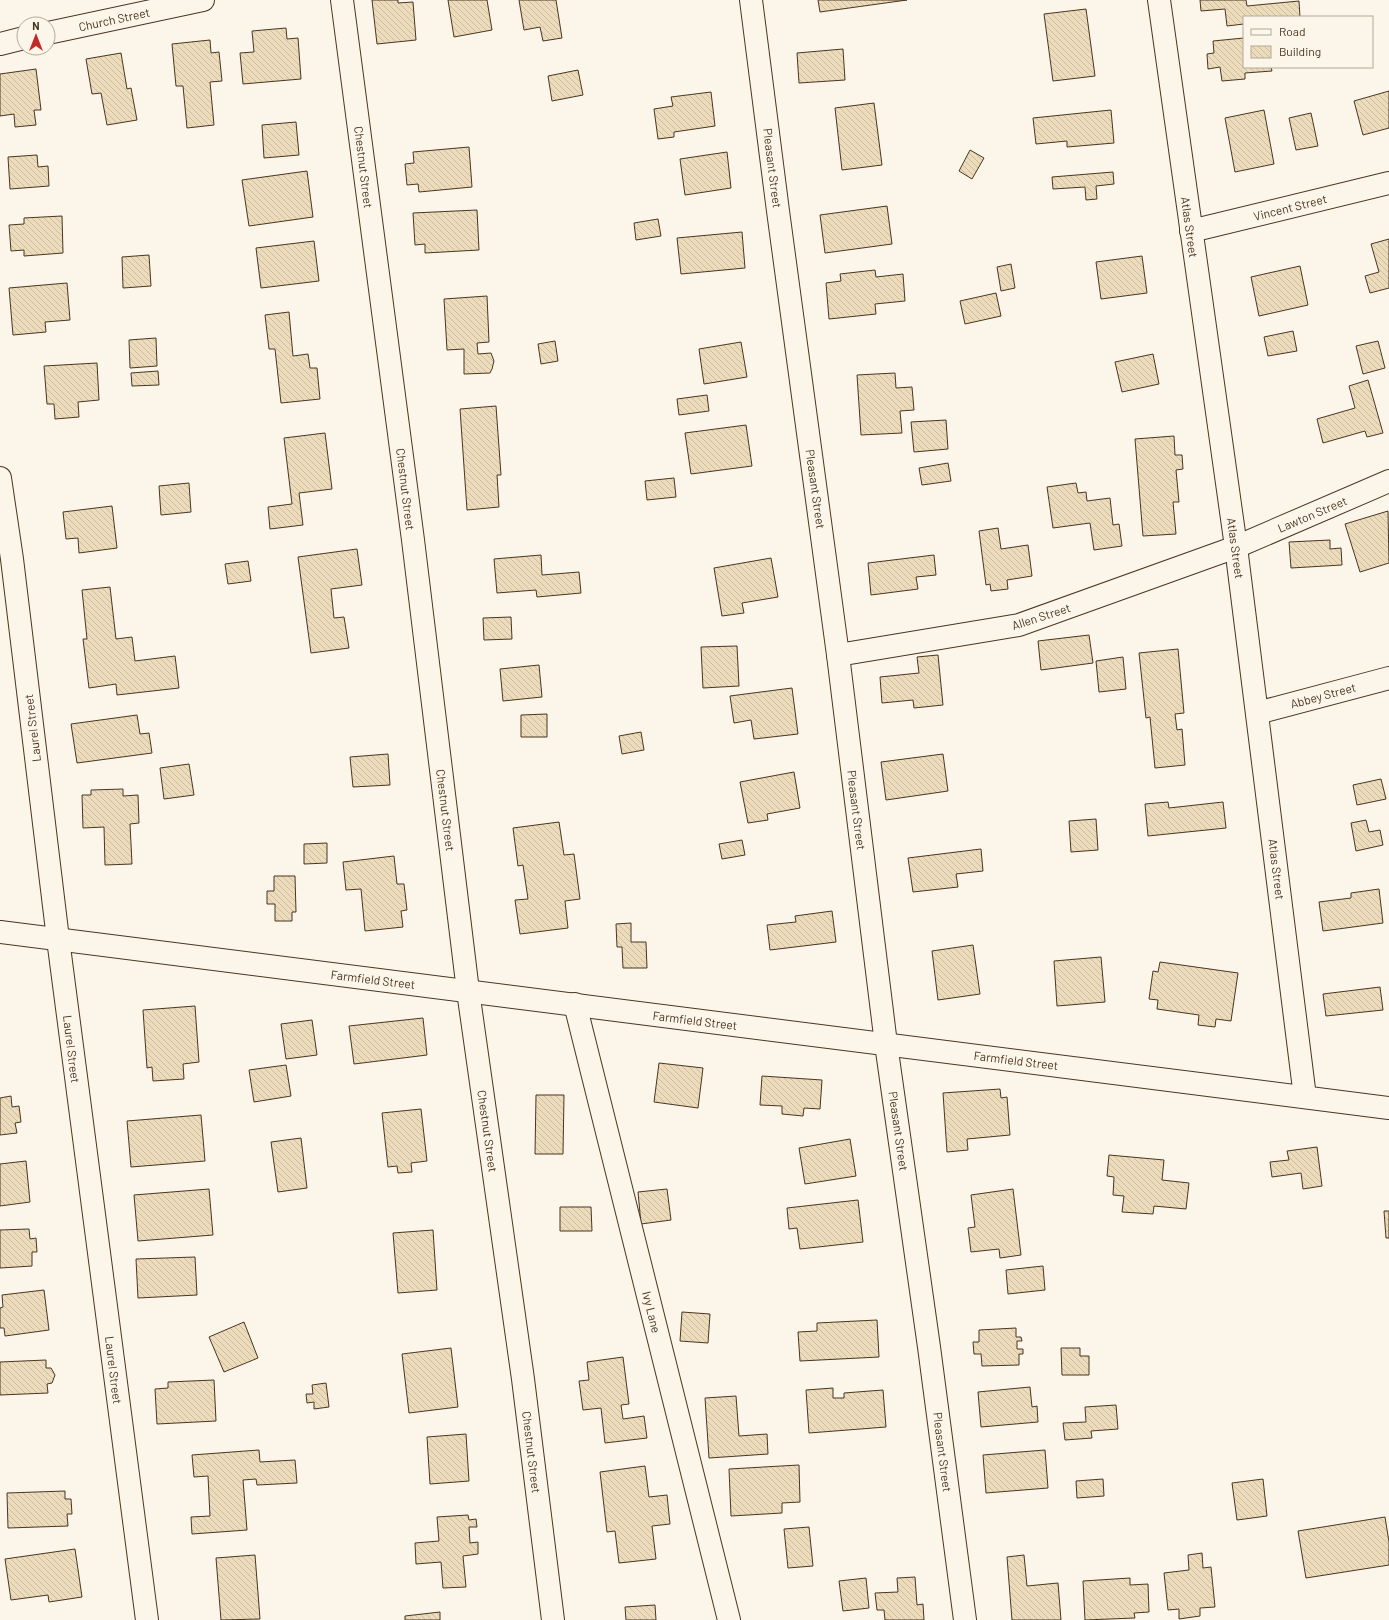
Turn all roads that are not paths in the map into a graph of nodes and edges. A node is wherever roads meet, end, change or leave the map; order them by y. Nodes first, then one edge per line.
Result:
1 (203, 0) edge
2 (342, 0) edge
3 (752, 0) edge
4 (1159, 0) edge
5 (56, 31) edge
6 (16, 40) edge
7 (0, 44) edge
8 (1389, 183) edge
9 (1190, 231) junction
10 (0, 478) edge
11 (1389, 481) edge
12 (1236, 547) junction
13 (838, 655) junction
14 (1389, 678) edge
15 (1257, 712) junction
16 (0, 932) edge
17 (58, 940) junction
18 (468, 991) junction
19 (575, 1004) junction
20 (886, 1044) junction
21 (1304, 1097) junction
22 (1389, 1108) edge
23 (147, 1620) edge
24 (553, 1620) edge
25 (729, 1620) edge
26 (965, 1620) edge

1 - 5 street, Church Street
2 - 18 street, Chestnut Street
3 - 13 street, Pleasant Street
4 - 9 street, Atlas Street
6 - 7 street
8 - 9 street, Vincent Street
9 - 12 street, Atlas Street
10 - 17 street, Laurel Street
11 - 12 street, Lawton Street
12 - 13 street, Allen Street
12 - 15 street, Atlas Street
13 - 20 street, Pleasant Street
14 - 15 street, Abbey Street
15 - 21 street, Atlas Street
16 - 17 street, Farmfield Street
17 - 18 street, Farmfield Street
17 - 23 street, Laurel Street
18 - 19 street, Farmfield Street
18 - 24 street, Chestnut Street
19 - 20 street, Farmfield Street
19 - 25 street, Ivy Lane
20 - 21 street, Farmfield Street
20 - 26 street, Pleasant Street
21 - 22 street, Farmfield Street

